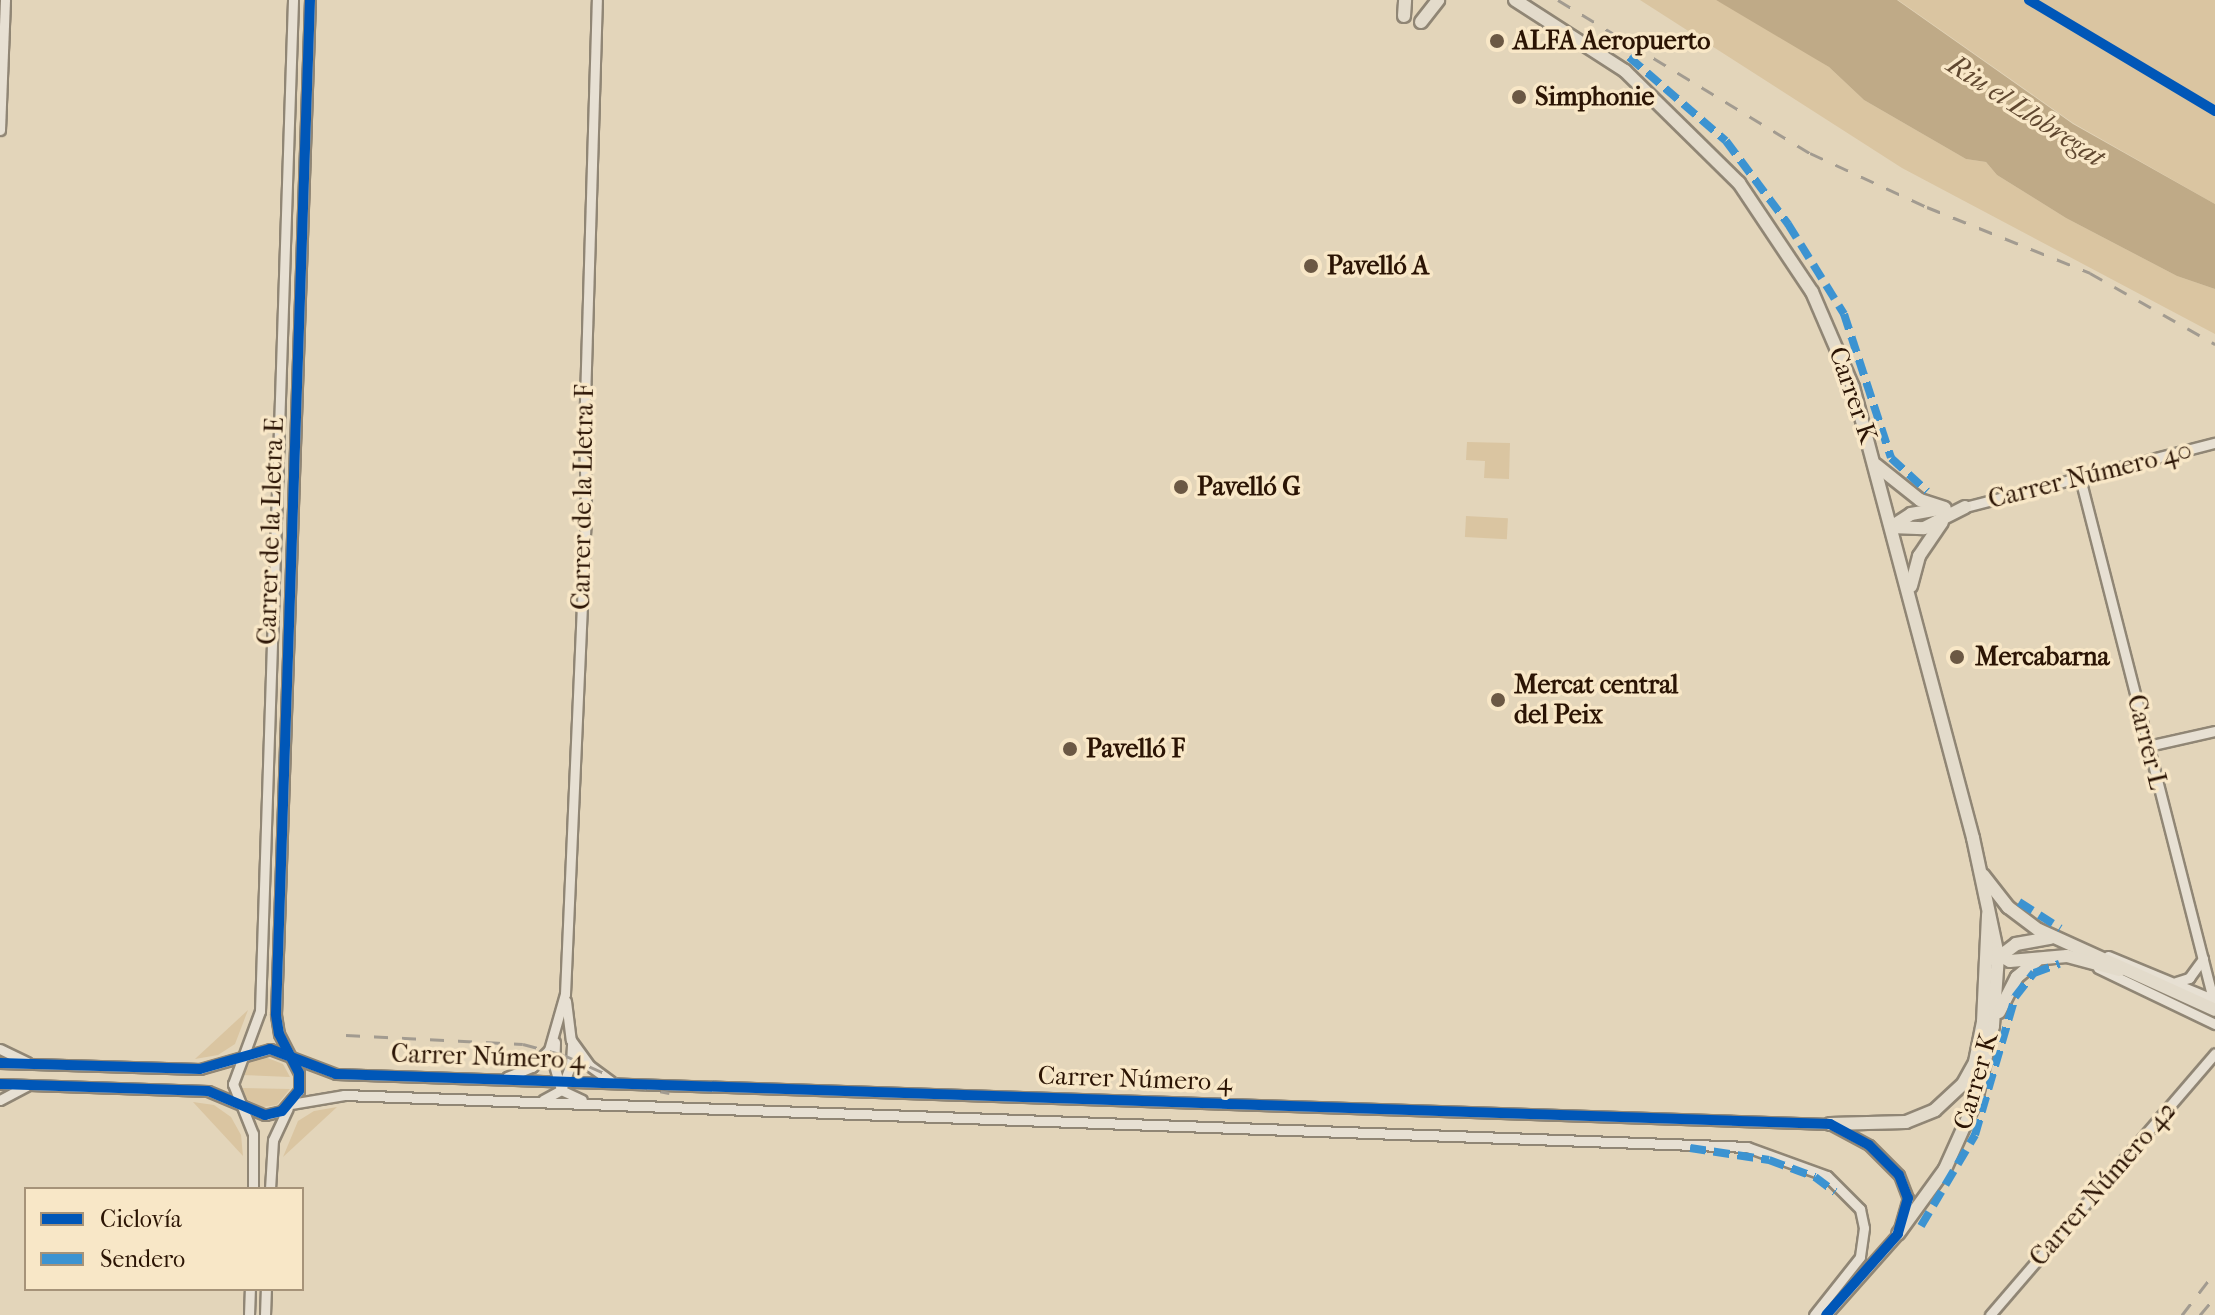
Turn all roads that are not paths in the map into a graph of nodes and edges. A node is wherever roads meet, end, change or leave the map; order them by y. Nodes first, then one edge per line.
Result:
1 (5, 0) edge
2 (293, 0) edge
3 (310, 0) edge
4 (597, 0) edge
5 (1405, 0) edge
6 (1438, 0) edge
7 (1516, 0) edge
8 (1404, 16) dead end
9 (1421, 22) dead end
10 (0, 130) edge
11 (2215, 443) edge
12 (1876, 465) junction
13 (2080, 478) junction
14 (1965, 507) joint
15 (1944, 515) junction
16 (1891, 527) junction
17 (1910, 599) junction
18 (2215, 731) edge
19 (2148, 746) junction
20 (1981, 873) junction
21 (1988, 911) junction
22 (1987, 932) junction
23 (2054, 938) junction
24 (1998, 956) junction
25 (2048, 956) junction
26 (2091, 957) junction
27 (2203, 959) junction
28 (1988, 974) junction
29 (2178, 987) junction
30 (565, 994) junction
31 (2214, 1003) edge
32 (2215, 1024) edge
33 (1993, 1026) junction
34 (556, 1038) junction
35 (571, 1040) junction
36 (0, 1049) edge
37 (2215, 1053) edge
38 (245, 1056) junction
39 (292, 1060) junction
40 (0, 1063) edge
41 (30, 1064) junction
42 (501, 1079) junction
43 (618, 1083) junction
44 (0, 1084) edge
45 (33, 1084) junction
46 (561, 1084) junction
47 (0, 1100) edge
48 (238, 1102) junction
49 (540, 1102) junction
50 (291, 1104) junction
51 (591, 1104) junction
52 (1830, 1124) junction
53 (253, 1187) edge
54 (270, 1187) edge
55 (1898, 1234) junction
56 (250, 1291) edge
57 (266, 1291) edge
58 (249, 1315) edge
59 (265, 1315) edge
60 (1814, 1315) edge
61 (1826, 1315) edge
62 (1990, 1315) edge

1 - 10 street
2 - 38 street, Carrer de la Lletra E
3 - 39 street, Carrer de la Lletra E
4 - 30 street, Carrer de la Lletra F
5 - 8 main road
6 - 9 main road
7 - 12 main road, Carrer K
11 - 13 street, Carrer Número 40
12 - 15 main road
12 - 16 main road, Carrer K
13 - 14 street, Carrer Número 40
13 - 19 street, Carrer L
14 - 15 main road
15 - 16 main road
15 - 17 main road
16 - 17 main road, Carrer K
17 - 20 main road, Carrer K
18 - 19 street
19 - 27 street, Carrer L
20 - 21 main road, Carrer K
20 - 23 main road
21 - 22 main road, Carrer K
21 - 24 main road, Carrer K
22 - 24 main road
22 - 28 main road, Carrer K
23 - 24 main road
23 - 26 main road
24 - 25 main road
24 - 28 main road
24 - 33 main road, Carrer K
25 - 26 main road
25 - 33 main road
26 - 29 street
26 - 29 main road
26 - 32 street
27 - 29 street
27 - 31 street, Carrer L
28 - 52 main road, Carrer K
29 - 31 main road
30 - 34 street
30 - 35 street
33 - 55 main road, Carrer K
34 - 42 street
34 - 46 street
35 - 43 street
35 - 46 street
36 - 41 street
37 - 62 street, Carrer Número 42
38 - 39 street
38 - 41 street
38 - 48 street
39 - 42 street, Carrer Número 4
39 - 50 street
40 - 41 street
42 - 46 street, Carrer Número 4
43 - 46 street, Carrer Número 4
43 - 52 street, Carrer Número 4
44 - 45 street
45 - 47 street
45 - 48 street
46 - 49 street
46 - 51 street
48 - 50 street
48 - 53 street
49 - 50 street, Carrer Número 4
49 - 51 street, Carrer Número 4
50 - 54 street
51 - 60 street, Carrer Número 4
52 - 55 street, Carrer Número 4
55 - 61 street
56 - 58 street
57 - 59 street

